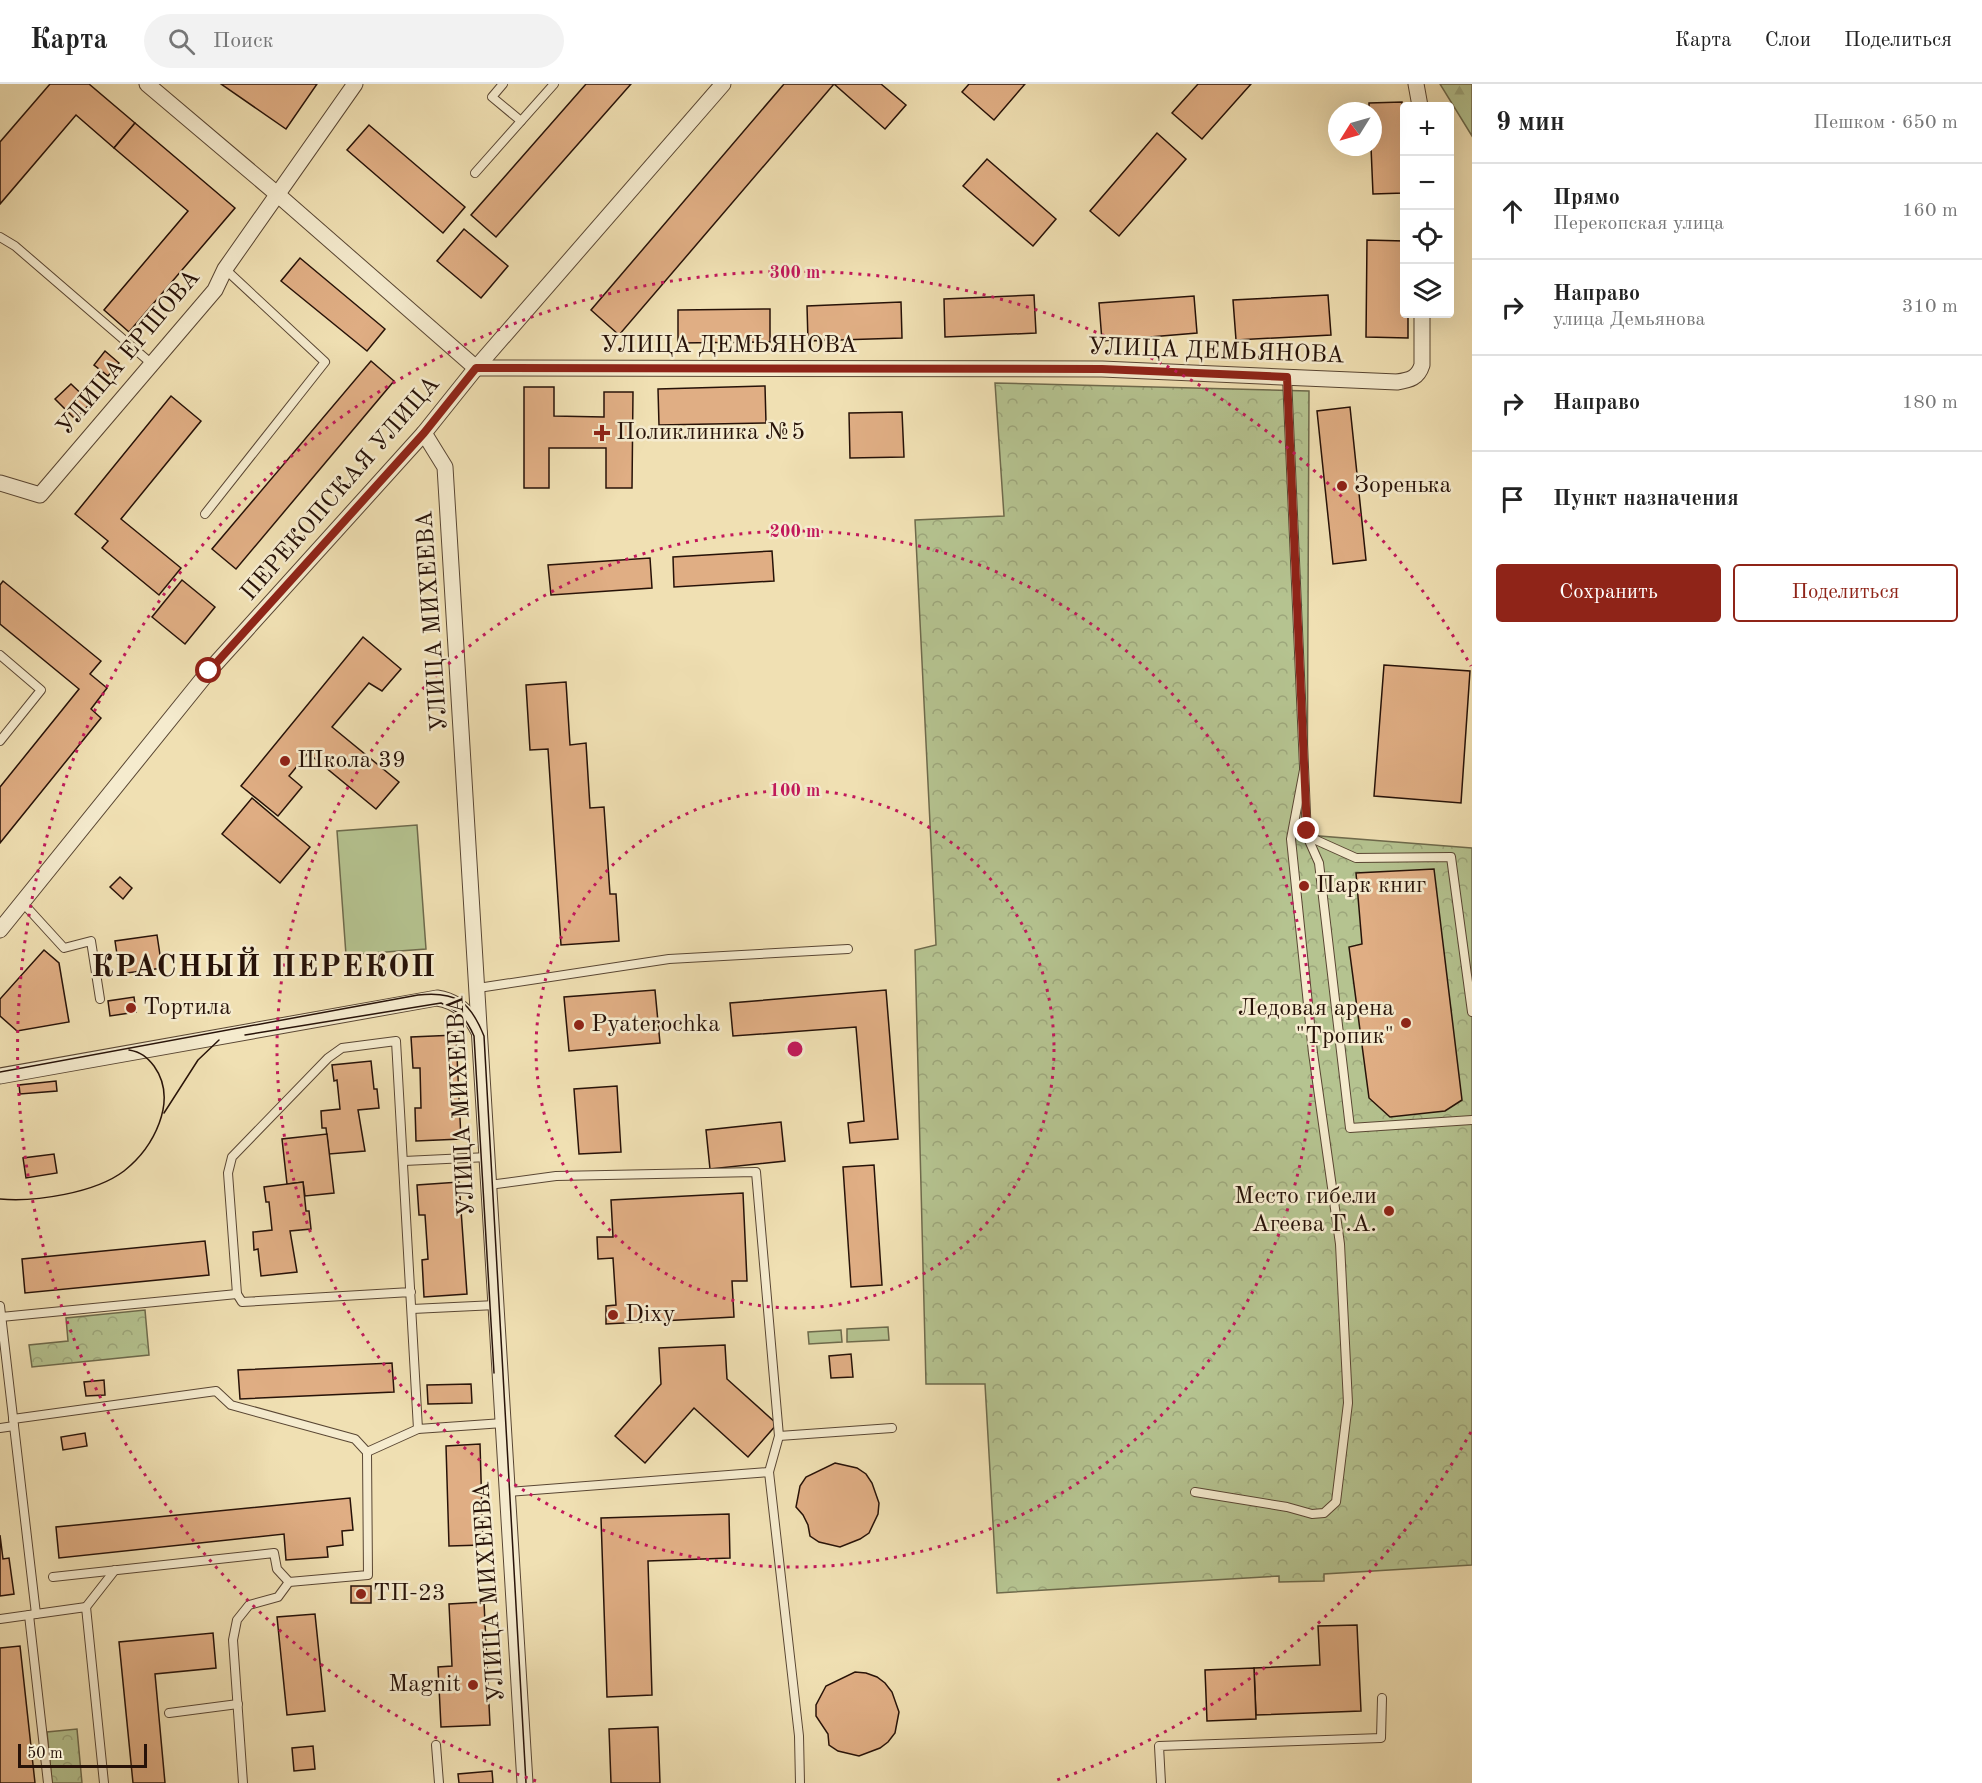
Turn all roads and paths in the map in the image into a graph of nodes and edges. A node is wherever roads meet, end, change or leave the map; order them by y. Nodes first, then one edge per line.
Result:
1 (147, 84) edge
2 (355, 84) edge
3 (504, 84) edge
4 (554, 84) edge
5 (723, 84) edge
6 (1416, 84) edge
7 (1419, 102) edge
8 (521, 121) junction
9 (475, 173) dead end
10 (277, 194) junction
11 (0, 237) edge
12 (225, 269) junction
13 (1422, 318) edge
14 (152, 364) junction
15 (476, 368) junction
16 (1287, 377) junction
17 (424, 433) junction
18 (0, 483) edge
19 (205, 514) dead end
20 (0, 655) edge
21 (0, 741) edge
22 (1304, 770) junction
23 (1307, 836) junction
24 (22, 902) junction
25 (2, 924) edge
26 (848, 949) dead end
27 (478, 988) junction
28 (100, 999) dead end
29 (1472, 1012) edge
30 (481, 1034) junction
31 (0, 1076) edge
32 (1472, 1119) edge
33 (488, 1157) junction
34 (404, 1161) junction
35 (489, 1185) junction
36 (411, 1293) junction
37 (237, 1294) junction
38 (496, 1305) junction
39 (0, 1306) edge
40 (412, 1309) junction
41 (1, 1317) edge
42 (14, 1422) junction
43 (503, 1423) junction
44 (0, 1428) edge
45 (418, 1428) junction
46 (892, 1428) dead end
47 (779, 1436) junction
48 (367, 1452) junction
49 (769, 1472) junction
50 (507, 1492) junction
51 (1196, 1492) dead end
52 (115, 1570) junction
53 (53, 1577) dead end
54 (289, 1582) junction
55 (86, 1607) junction
56 (33, 1614) junction
57 (0, 1619) edge
58 (1382, 1698) dead end
59 (238, 1704) junction
60 (169, 1713) dead end
61 (436, 1745) dead end
62 (48, 1783) edge
63 (104, 1783) edge
64 (243, 1783) edge
65 (439, 1783) edge
66 (525, 1783) edge
67 (800, 1783) edge
68 (1161, 1783) edge

1 - 10 street
2 - 10 street, УЛИЦА ЕРШОВА
3 - 8 lane
4 - 8 lane
5 - 15 street, ПЕРЕКОПСКАЯ УЛИЦА
6 - 7 street
8 - 9 lane
10 - 12 street, УЛИЦА ЕРШОВА
10 - 15 street
11 - 14 lane
12 - 14 street, УЛИЦА ЕРШОВА
12 - 19 lane
13 - 16 street, УЛИЦА ДЕМЬЯНОВА
14 - 18 street, УЛИЦА ЕРШОВА
15 - 16 street, УЛИЦА ДЕМЬЯНОВА
15 - 17 street, ПЕРЕКОПСКАЯ УЛИЦА
16 - 22 lane
17 - 24 street, ПЕРЕКОПСКАЯ УЛИЦА
17 - 27 street, УЛИЦА МИХЕЕВА
20 - 21 lane
22 - 23 lane
22 - 51 lane
23 - 29 lane
23 - 32 lane
24 - 25 street, ПЕРЕКОПСКАЯ УЛИЦА
24 - 28 lane
26 - 27 lane
27 - 30 street, УЛИЦА МИХЕЕВА
30 - 31 street
30 - 33 street, УЛИЦА МИХЕЕВА
33 - 34 lane
33 - 35 street, УЛИЦА МИХЕЕВА
34 - 36 lane
34 - 37 lane
35 - 38 street, УЛИЦА МИХЕЕВА
35 - 47 lane
36 - 37 lane
36 - 40 lane
37 - 41 lane
38 - 40 lane
38 - 43 street, УЛИЦА МИХЕЕВА
39 - 41 lane
40 - 45 lane
41 - 42 lane
42 - 44 lane
42 - 48 lane
42 - 56 lane
43 - 45 lane
43 - 50 street, УЛИЦА МИХЕЕВА
45 - 48 lane
46 - 47 lane
47 - 49 lane
48 - 54 lane
49 - 50 lane
49 - 67 lane
50 - 66 street, УЛИЦА МИХЕЕВА
52 - 53 lane
52 - 54 lane
52 - 55 lane
54 - 59 lane
55 - 56 lane
55 - 63 lane
56 - 57 lane
56 - 62 lane
58 - 68 lane
59 - 60 lane
59 - 64 lane
61 - 65 lane

